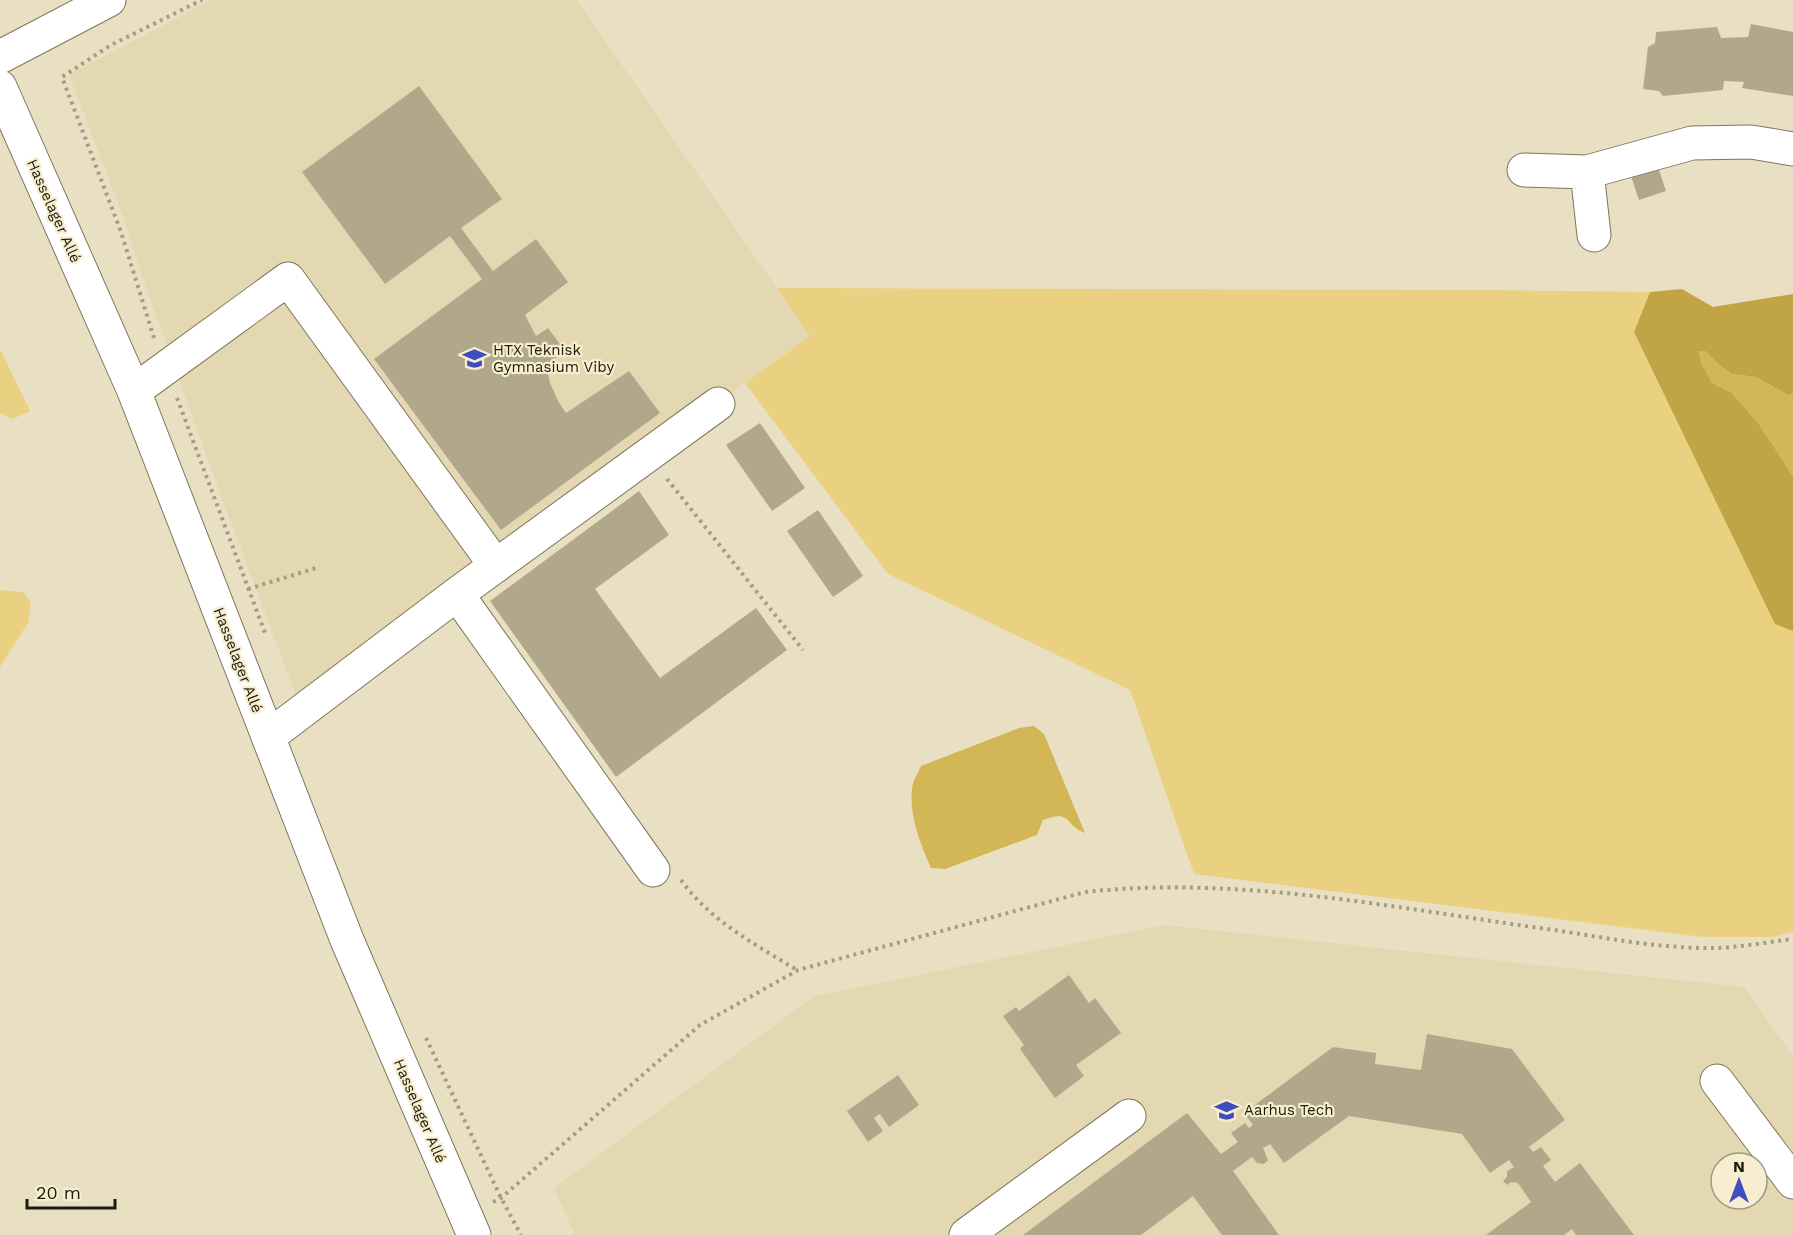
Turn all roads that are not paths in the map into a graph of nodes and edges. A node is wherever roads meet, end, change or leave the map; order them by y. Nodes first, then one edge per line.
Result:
1 (109, 0) edge
2 (0, 57) edge
3 (0, 87) edge
4 (1793, 149) edge
5 (1524, 170) dead end
6 (1587, 172) junction
7 (1594, 235) dead end
8 (134, 391) junction
9 (718, 404) dead end
10 (496, 566) junction
11 (457, 594) junction
12 (268, 737) junction
13 (653, 870) road end
14 (1717, 1081) dead end
15 (1129, 1116) dead end
16 (1793, 1182) edge
17 (467, 1228) edge
18 (966, 1235) edge

1 - 2 street
3 - 8 street, Hasselager Allé
4 - 6 street
5 - 6 street
6 - 7 street
8 - 10 street
8 - 12 street, Hasselager Allé
9 - 10 street
10 - 11 street
11 - 12 street
11 - 13 street
12 - 17 street, Hasselager Allé
14 - 16 street
15 - 18 street

